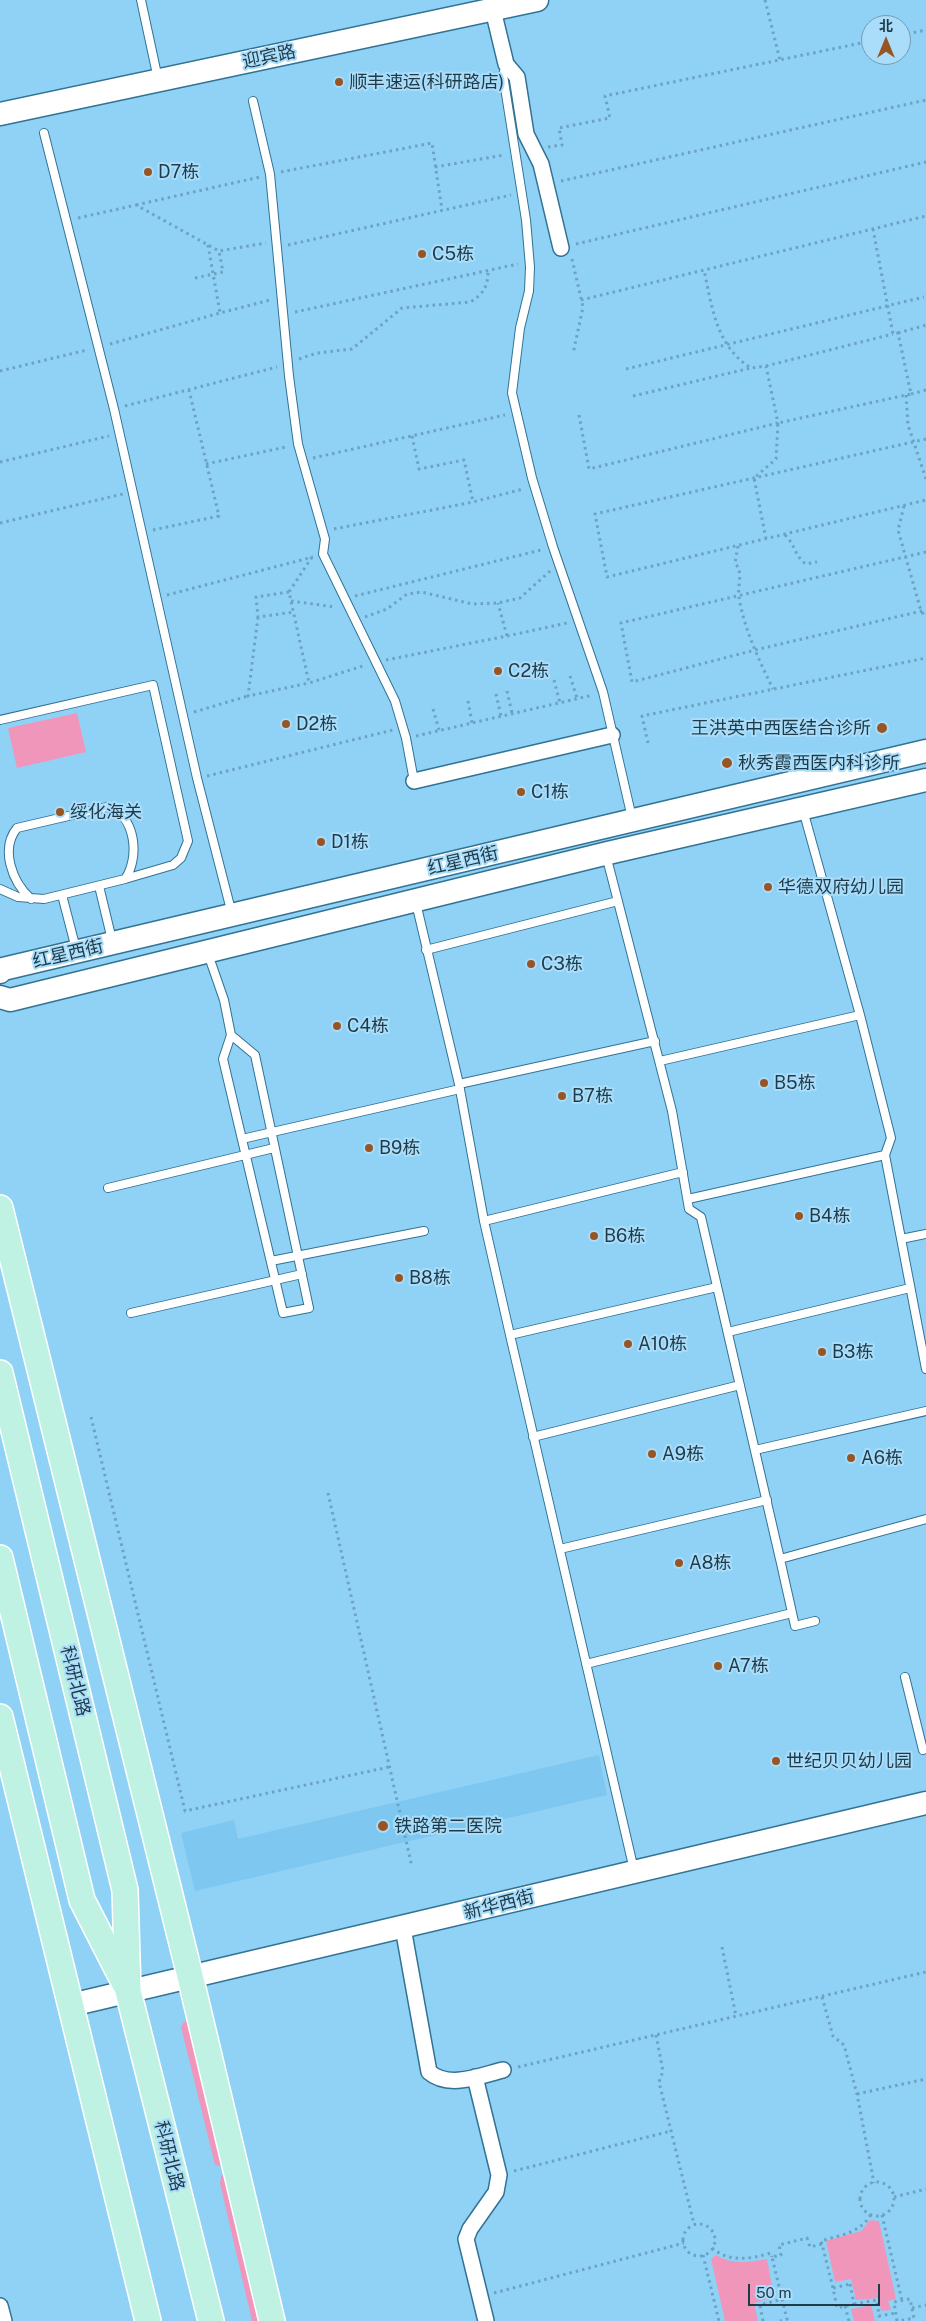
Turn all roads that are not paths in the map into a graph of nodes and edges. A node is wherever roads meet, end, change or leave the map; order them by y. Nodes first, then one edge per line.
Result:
1 (141, 0) edge
2 (537, 0) edge
3 (493, 10) junction
4 (506, 64) junction
5 (158, 80) junction
6 (253, 101) dead end
7 (0, 114) edge
8 (44, 133) dead end
9 (565, 247) road end
10 (0, 720) edge
11 (612, 735) junction
12 (926, 751) edge
13 (926, 780) edge
14 (414, 781) joint
15 (803, 809) junction
16 (627, 822) junction
17 (628, 848) junction
18 (605, 853) junction
19 (125, 880) junction
20 (99, 886) junction
21 (0, 889) edge
22 (62, 895) junction
23 (31, 898) junction
24 (416, 902) junction
25 (618, 902) junction
26 (232, 916) junction
27 (200, 924) junction
28 (113, 943) junction
29 (426, 950) junction
30 (77, 952) junction
31 (208, 952) junction
32 (0, 972) edge
33 (0, 997) edge
34 (860, 1015) junction
35 (231, 1035) junction
36 (656, 1041) junction
37 (660, 1061) junction
38 (460, 1087) junction
39 (270, 1131) junction
40 (242, 1139) junction
41 (274, 1148) junction
42 (246, 1155) junction
43 (885, 1155) junction
44 (683, 1172) junction
45 (108, 1188) dead end
46 (688, 1199) junction
47 (0, 1208) edge
48 (484, 1221) junction
49 (424, 1231) dead end
50 (926, 1234) edge
51 (901, 1239) junction
52 (298, 1254) junction
53 (271, 1261) junction
54 (302, 1274) junction
55 (275, 1281) junction
56 (717, 1287) junction
57 (910, 1288) junction
58 (131, 1313) dead end
59 (728, 1332) junction
60 (510, 1335) junction
61 (924, 1345) edge
62 (926, 1370) edge
63 (0, 1373) edge
64 (740, 1386) junction
65 (926, 1411) edge
66 (533, 1436) junction
67 (755, 1450) junction
68 (767, 1500) junction
69 (926, 1519) edge
70 (560, 1550) junction
71 (0, 1558) edge
72 (780, 1559) junction
73 (792, 1613) junction
74 (815, 1621) dead end
75 (586, 1664) junction
76 (905, 1677) dead end
77 (0, 1717) edge
78 (923, 1750) dead end
79 (926, 1803) edge
80 (635, 1872) junction
81 (402, 1928) junction
82 (190, 1976) junction
83 (128, 1991) junction
84 (71, 2005) junction
85 (503, 2070) road end
86 (475, 2077) junction
87 (0, 2306) edge
88 (4, 2321) edge
89 (148, 2321) edge
90 (211, 2321) edge
91 (272, 2321) edge
92 (486, 2321) edge

1 - 5 lane
2 - 3 main road, 迎宾路
3 - 4 street
3 - 5 main road, 迎宾路
4 - 9 street
4 - 11 lane
5 - 7 main road, 迎宾路
6 - 14 lane
8 - 26 lane
10 - 19 lane
11 - 14 street
11 - 16 lane
12 - 16 main road, 红星西街
13 - 15 main road, 红星西街
15 - 17 main road, 红星西街
15 - 34 lane
16 - 17 main road
16 - 26 main road, 红星西街
17 - 18 main road, 红星西街
18 - 24 main road, 红星西街
18 - 25 lane
19 - 20 lane
19 - 23 lane
20 - 22 lane
20 - 28 lane
21 - 23 lane
22 - 23 lane
22 - 30 lane
24 - 29 lane
24 - 31 main road, 红星西街
25 - 29 lane
25 - 36 lane
26 - 27 main road, 红星西街
27 - 28 main road, 红星西街
27 - 31 main road
28 - 30 main road, 红星西街
29 - 38 lane
30 - 32 main road, 红星西街
31 - 33 main road, 红星西街
31 - 35 lane
34 - 37 lane
34 - 43 lane
35 - 39 lane
35 - 40 lane
36 - 37 lane
36 - 38 lane
37 - 44 lane
38 - 39 lane
38 - 48 lane
39 - 40 lane
39 - 41 lane
40 - 42 lane
41 - 42 lane
41 - 52 lane
42 - 45 lane
42 - 53 lane
43 - 46 lane
43 - 51 lane
44 - 46 lane
44 - 48 lane
46 - 56 lane
47 - 82 main road
48 - 60 lane
49 - 52 lane
50 - 51 lane
51 - 57 lane
52 - 53 lane
52 - 54 lane
53 - 55 lane
54 - 55 lane
54 - 55 lane
55 - 58 lane
56 - 59 lane
56 - 60 lane
57 - 59 lane
57 - 61 lane
59 - 64 lane
60 - 66 lane
61 - 62 lane
63 - 83 main road, 科研北路
64 - 66 lane
64 - 67 lane
65 - 67 lane
66 - 70 lane
67 - 68 lane
68 - 70 lane
68 - 72 lane
69 - 72 lane
70 - 75 lane
71 - 83 main road, 科研北路
72 - 73 lane
73 - 74 lane
73 - 75 lane
75 - 80 lane
76 - 78 lane
77 - 84 main road
79 - 80 main road, 新华西街
80 - 81 main road, 新华西街
81 - 82 main road, 新华西街
81 - 86 street
82 - 83 main road, 新华西街
82 - 91 main road
83 - 84 main road, 新华西街
83 - 90 main road, 科研北路
84 - 89 main road
85 - 86 street
86 - 92 street
87 - 88 street

